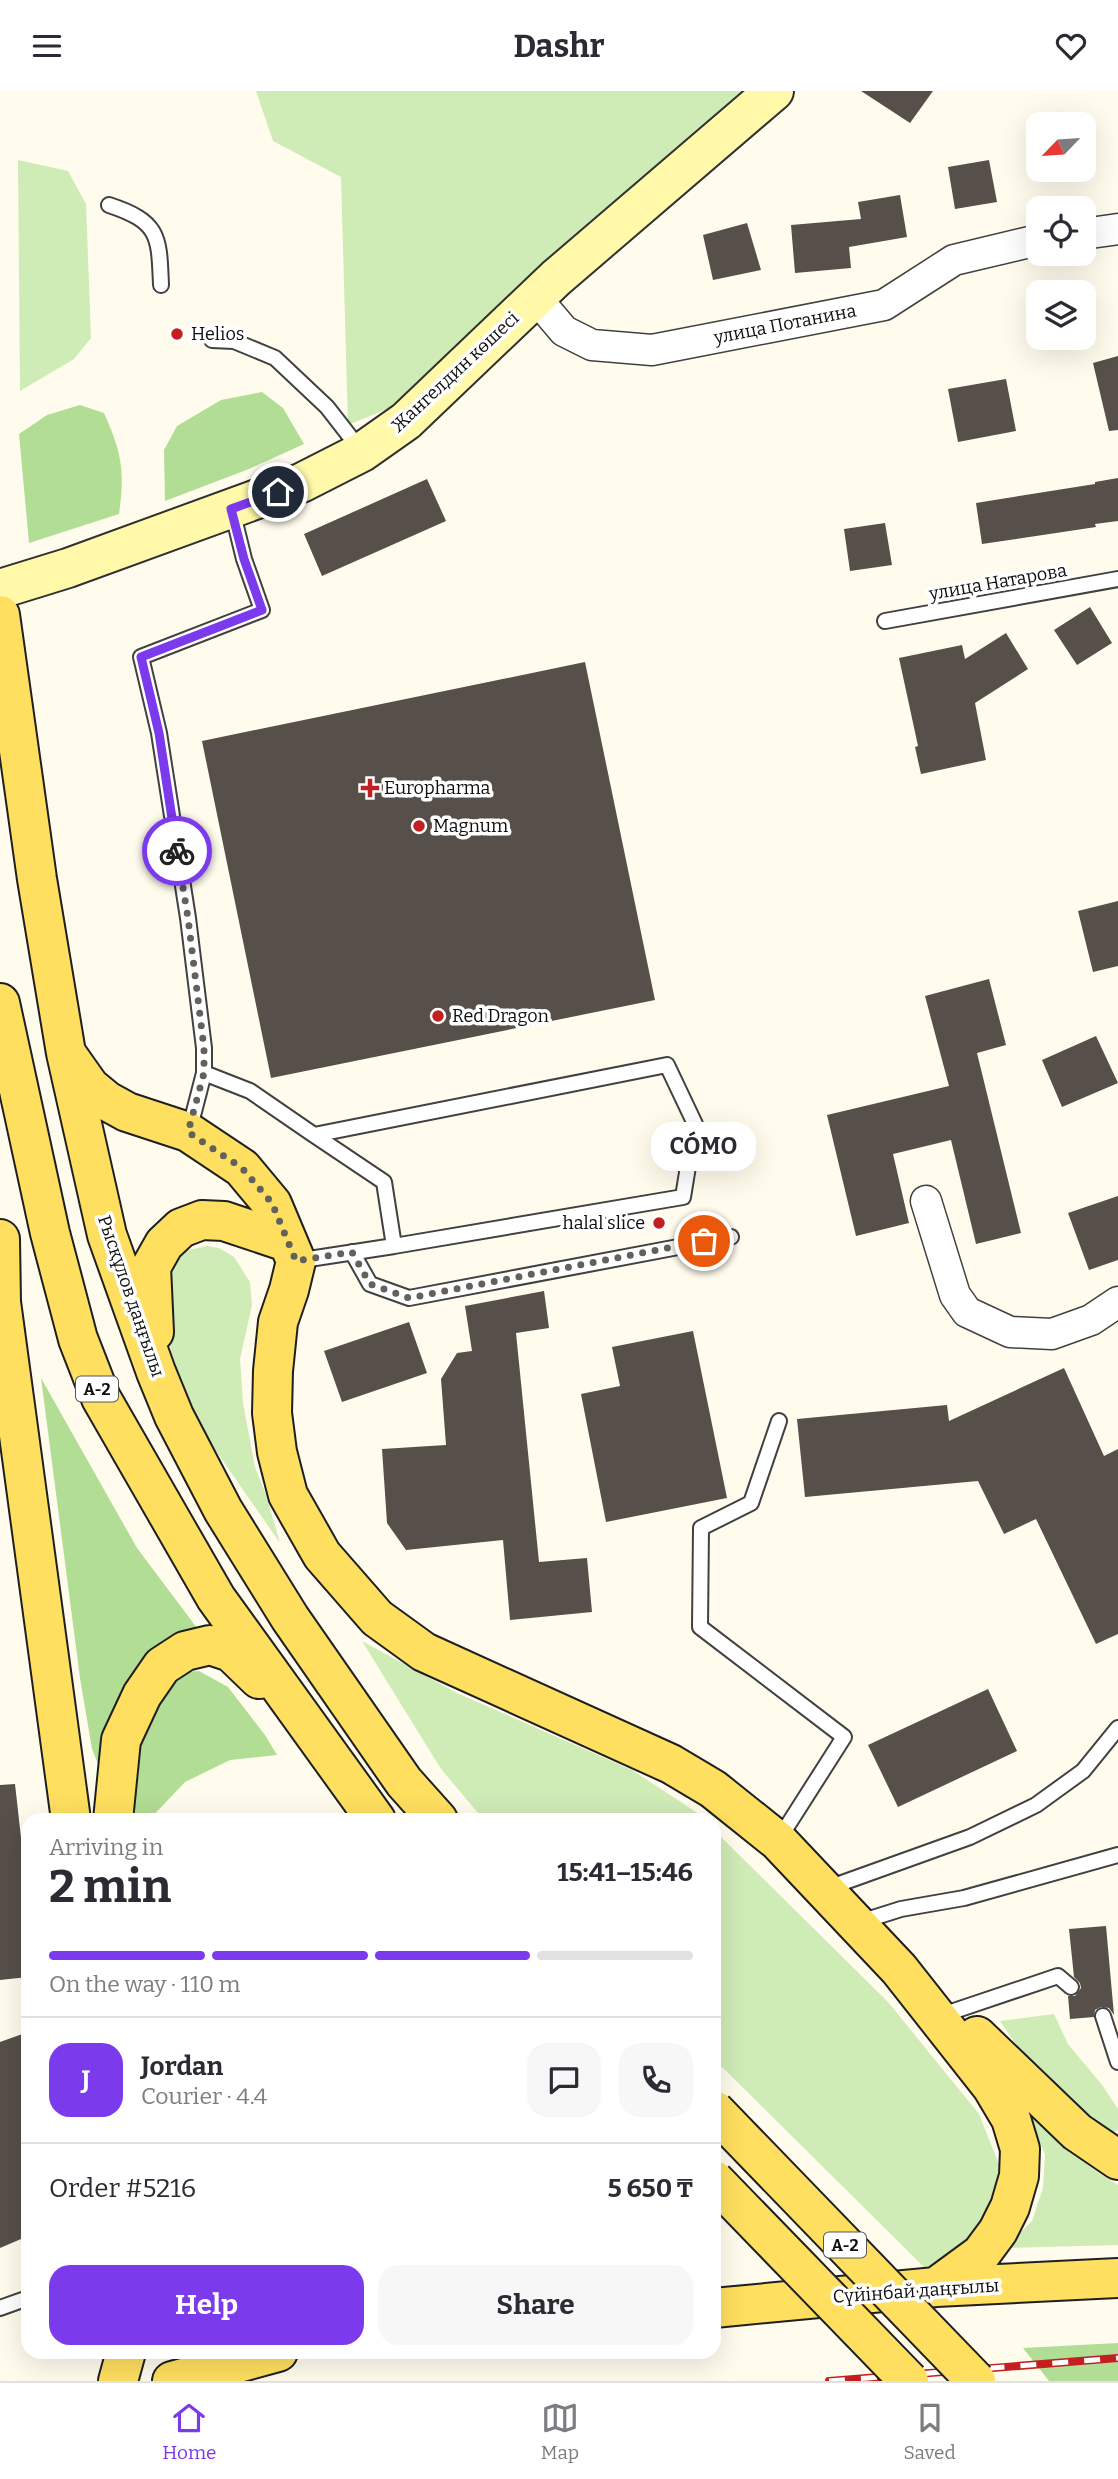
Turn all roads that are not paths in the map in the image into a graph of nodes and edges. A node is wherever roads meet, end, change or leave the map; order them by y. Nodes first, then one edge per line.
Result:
1 (775, 91) edge
2 (109, 205) dead end
3 (1118, 229) edge
4 (1096, 232) edge
5 (1026, 243) edge
6 (162, 285) dead end
7 (536, 298) junction
8 (212, 340) dead end
9 (362, 452) junction
10 (231, 509) junction
11 (1118, 579) edge
12 (0, 589) edge
13 (0, 615) edge
14 (885, 621) dead end
15 (0, 1003) edge
16 (66, 1053) junction
17 (204, 1073) junction
18 (188, 1132) junction
19 (314, 1135) junction
20 (926, 1201) dead end
21 (731, 1237) dead end
22 (0, 1239) edge
23 (394, 1246) junction
24 (292, 1251) junction
25 (352, 1252) junction
26 (1118, 1302) edge
27 (156, 1372) junction
28 (779, 1422) dead end
29 (309, 1726) junction
30 (1118, 1728) edge
31 (70, 1813) edge
32 (114, 1813) edge
33 (371, 1813) edge
34 (432, 1813) edge
35 (778, 1841) junction
36 (1118, 1855) edge
37 (823, 1889) junction
38 (856, 1923) junction
39 (899, 1969) junction
40 (1071, 1987) dead end
41 (951, 2012) junction
42 (1103, 2016) dead end
43 (1118, 2062) edge
44 (721, 2117) edge
45 (1118, 2159) edge
46 (721, 2187) edge
47 (1118, 2278) edge
48 (936, 2287) junction
49 (21, 2300) edge
50 (721, 2307) edge
51 (0, 2308) edge
52 (124, 2359) edge
53 (248, 2359) edge
54 (118, 2381) edge
55 (173, 2381) edge
56 (909, 2381) edge
57 (975, 2381) edge

1 - 7 main road, Жангелдин көшесі
2 - 6 lane
3 - 4 street
5 - 7 street, улица Потанина
7 - 9 main road, Жангелдин көшесі
8 - 9 lane
9 - 10 main road, Жангелдин көшесі
10 - 12 main road, Жангелдин көшесі
10 - 17 lane
11 - 14 lane, улица Натарова
13 - 16 main road, Рысқұлов даңғылы
15 - 29 main road, A-2
16 - 18 main road
16 - 27 main road, Рысқұлов даңғылы
17 - 18 lane
17 - 19 lane
18 - 24 main road
19 - 23 lane
19 - 23 lane
20 - 26 street
21 - 25 lane
22 - 31 main road
23 - 25 lane
24 - 25 lane
24 - 27 main road
24 - 35 main road
27 - 34 main road, Рысқұлов даңғылы
28 - 35 lane
29 - 32 main road
29 - 33 main road, A-2
30 - 37 lane
35 - 37 main road
36 - 38 lane
37 - 38 main road
38 - 39 main road
39 - 41 main road
39 - 48 main road
40 - 41 lane
41 - 45 main road
42 - 43 lane
44 - 57 main road, A-2, bridge
46 - 56 main road, A-2, bridge
47 - 48 main road, Сүйінбай даңғылы
48 - 50 main road, Сүйінбай даңғылы
49 - 51 lane
52 - 54 main road
53 - 55 main road

